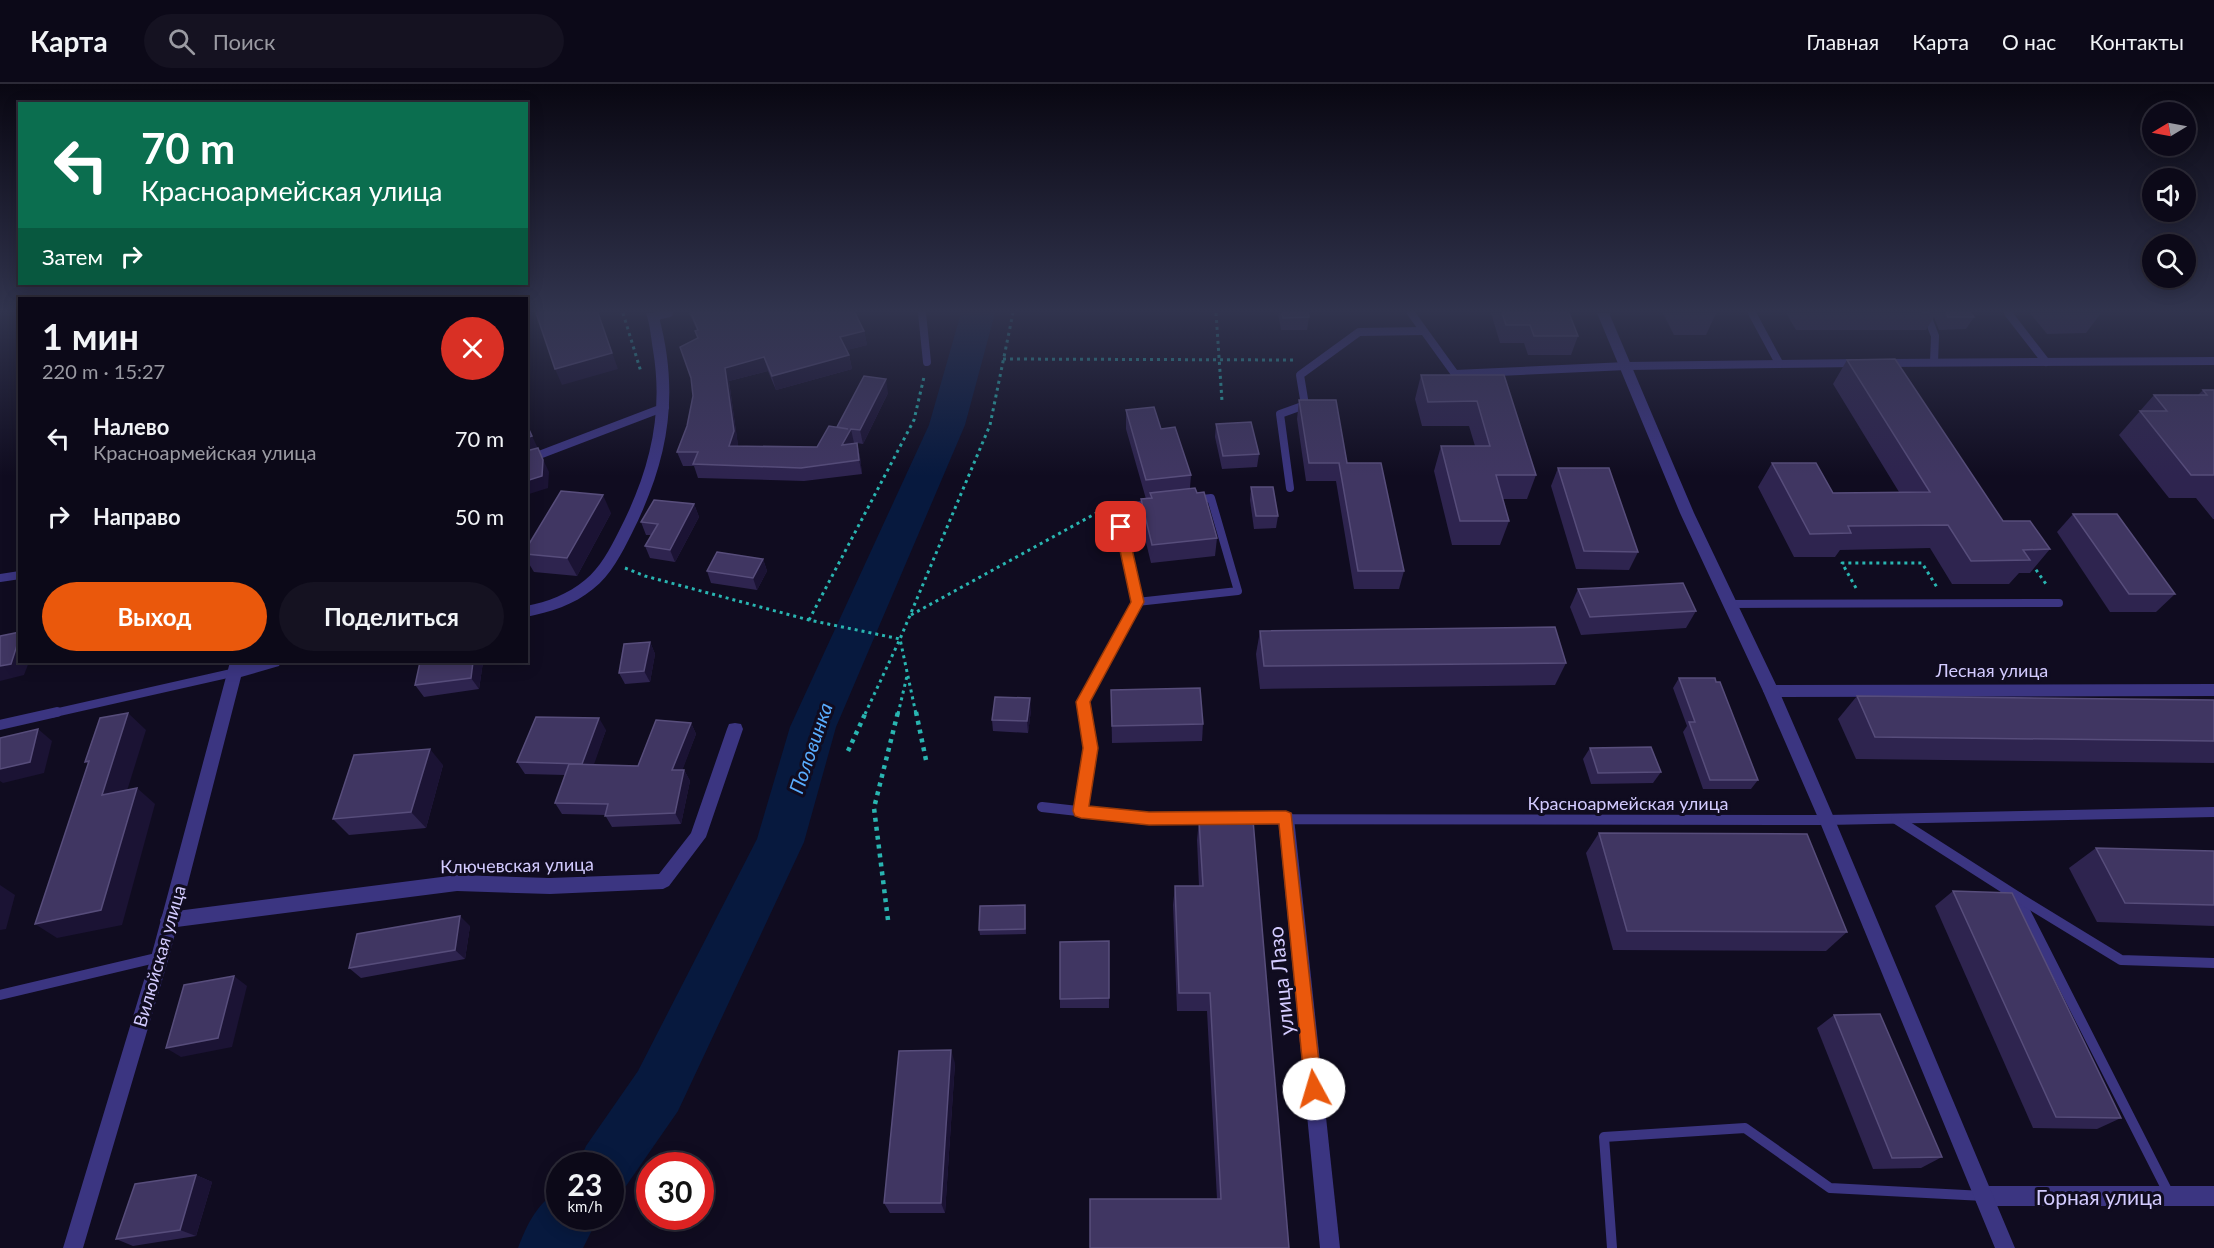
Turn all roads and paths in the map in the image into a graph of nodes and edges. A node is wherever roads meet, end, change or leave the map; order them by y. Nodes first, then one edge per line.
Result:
1 (640, 367) edge
2 (663, 367) edge
3 (926, 367) edge
4 (1001, 367) edge
5 (1220, 367) edge
6 (1311, 367) edge
7 (1450, 367) edge
8 (1598, 367) edge
9 (1627, 367) edge
10 (641, 372) dead end
11 (1222, 401) dead end
12 (665, 407) junction
13 (528, 459) edge
14 (1290, 488) dead end
15 (1188, 501) edge
16 (1164, 503) edge
17 (1117, 508) junction
18 (2026, 555) edge
19 (610, 562) junction
20 (18, 575) edge
21 (0, 578) edge
22 (1137, 602) junction
23 (2059, 603) joint
24 (1729, 604) junction
25 (1864, 604) junction
26 (1947, 604) junction
27 (528, 611) edge
28 (909, 616) junction
29 (809, 620) junction
30 (900, 639) junction
31 (266, 663) edge
32 (236, 667) edge
33 (907, 675) junction
34 (2214, 690) edge
35 (1771, 691) junction
36 (0, 725) edge
37 (735, 729) dead end
38 (848, 751) dead end
39 (926, 760) dead end
40 (1042, 807) dead end
41 (1081, 811) junction
42 (2214, 812) edge
43 (1286, 818) junction
44 (1896, 819) junction
45 (1827, 820) junction
46 (2018, 897) junction
47 (169, 920) junction
48 (888, 920) dead end
49 (160, 957) junction
50 (2214, 963) edge
51 (0, 995) edge
52 (1984, 1196) junction
53 (2170, 1196) junction
54 (2214, 1196) edge
55 (74, 1248) edge
56 (1330, 1248) edge
57 (1612, 1248) edge
58 (2005, 1248) edge

1 - 10 path
2 - 12 street
3 - 29 path
4 - 28 path
5 - 11 path
6 - 14 lane
7 - 8 lane
9 - 24 street
12 - 13 lane
12 - 19 street
15 - 22 lane
16 - 17 lane
17 - 22 lane
17 - 28 path
18 - 23 path
19 - 27 street
19 - 29 path
20 - 21 lane
22 - 41 lane
23 - 26 lane
24 - 25 lane
24 - 35 street
25 - 26 lane
25 - 26 path
28 - 30 path
29 - 30 path
30 - 33 path
30 - 38 path
31 - 32 street
32 - 36 lane
32 - 47 street, Вилюйская улица
33 - 39 path
33 - 48 path
34 - 35 street, Лесная улица
35 - 45 street
37 - 47 street, Ключевская улица
40 - 41 lane, Красноармейская улица
41 - 43 lane, Красноармейская улица
42 - 44 lane, Красноармейская улица
43 - 45 lane, Красноармейская улица
43 - 56 street, улица Лазо
44 - 45 lane, Красноармейская улица
44 - 46 lane
45 - 52 street
46 - 50 lane
46 - 53 lane
47 - 49 street, Вилюйская улица
49 - 51 lane
49 - 55 street, Вилюйская улица
52 - 53 street, Горная улица
52 - 57 lane
52 - 58 street
53 - 54 street, Горная улица

